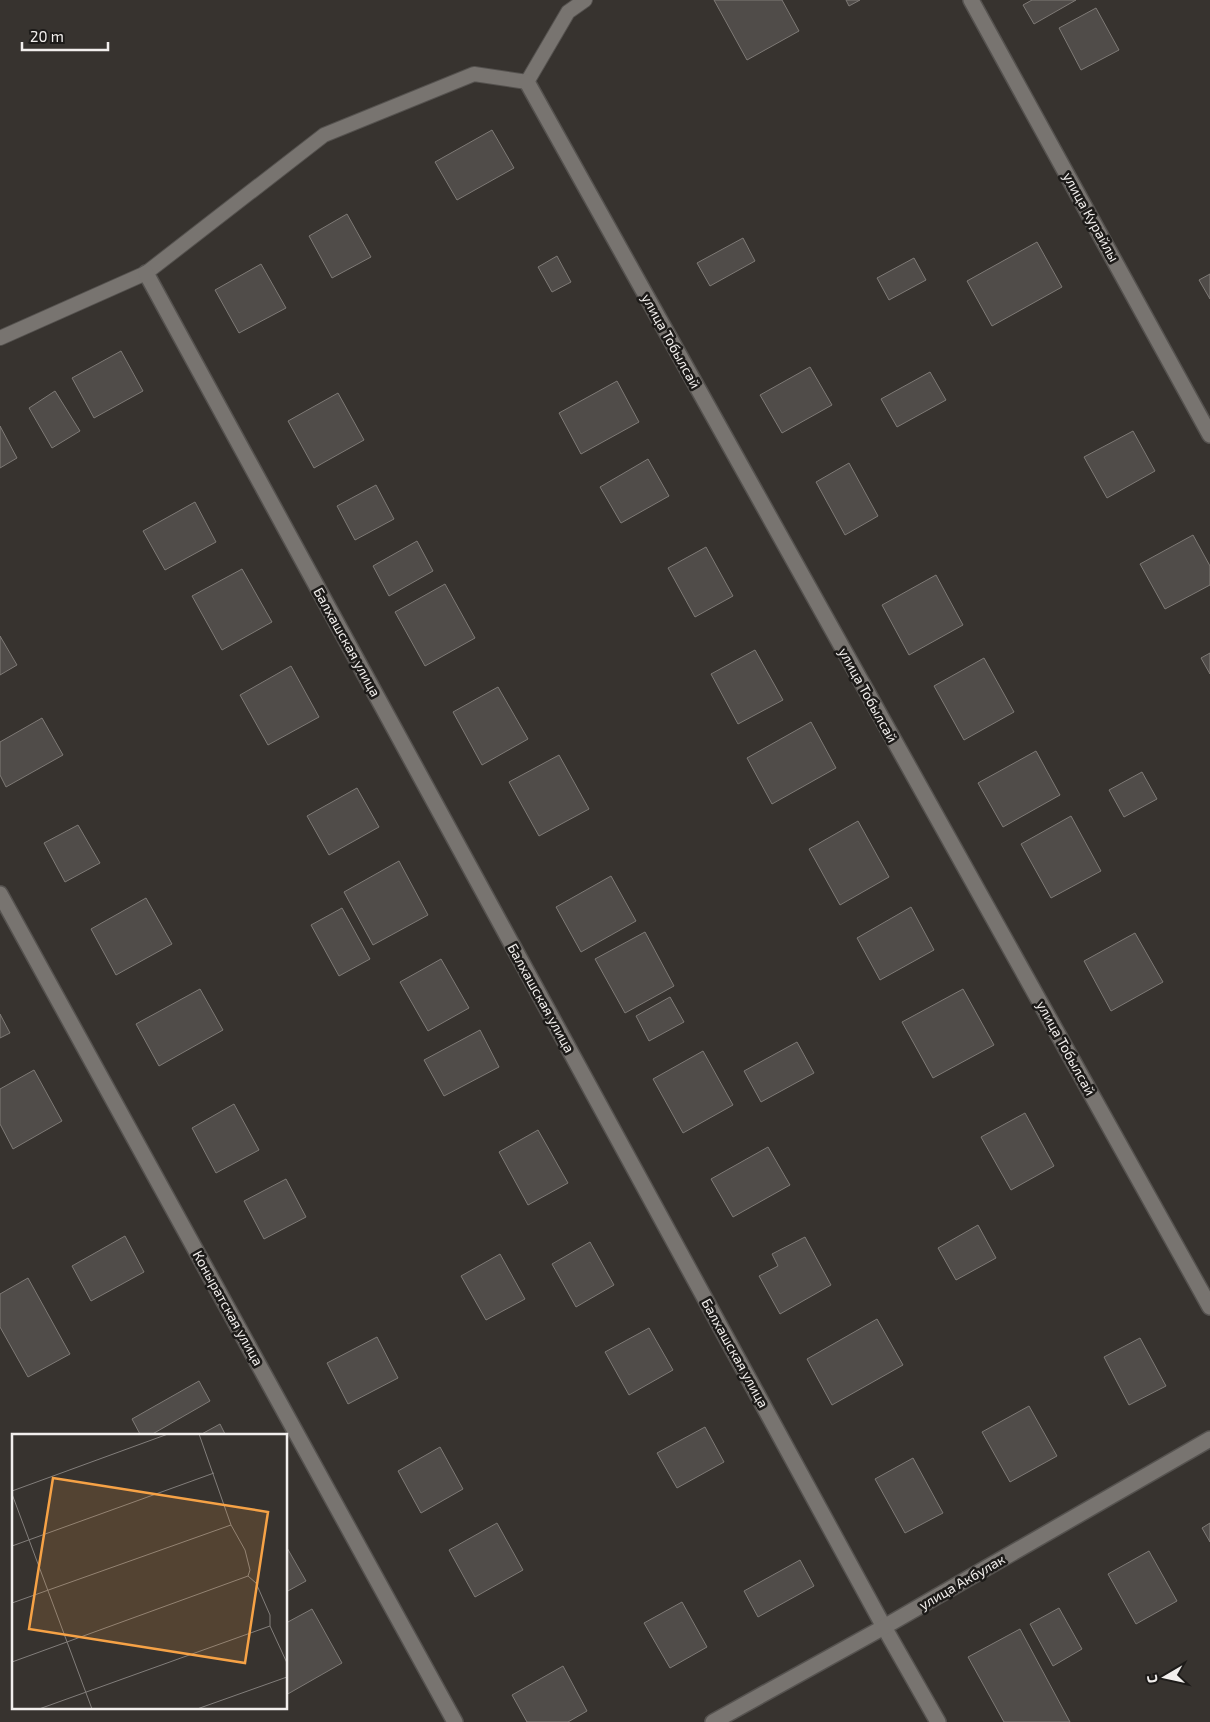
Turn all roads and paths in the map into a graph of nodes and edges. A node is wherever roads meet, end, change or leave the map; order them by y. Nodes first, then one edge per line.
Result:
1 (586, 0) edge
2 (971, 0) edge
3 (527, 82) junction
4 (146, 273) junction
5 (0, 338) edge
6 (1210, 435) edge
7 (0, 894) edge
8 (1210, 1307) edge
9 (1210, 1439) edge
10 (884, 1627) junction
11 (455, 1722) edge
12 (713, 1722) edge
13 (938, 1722) edge

1 - 3 lane
2 - 6 street, улица Курайлы
3 - 4 lane
3 - 8 street, улица Тобылсай
4 - 5 lane
4 - 10 street, Балхашская улица
7 - 11 street, Коныратская улица
9 - 10 street, улица Акбулак
10 - 12 street, улица Акбулак
10 - 13 street, Балхашская улица

